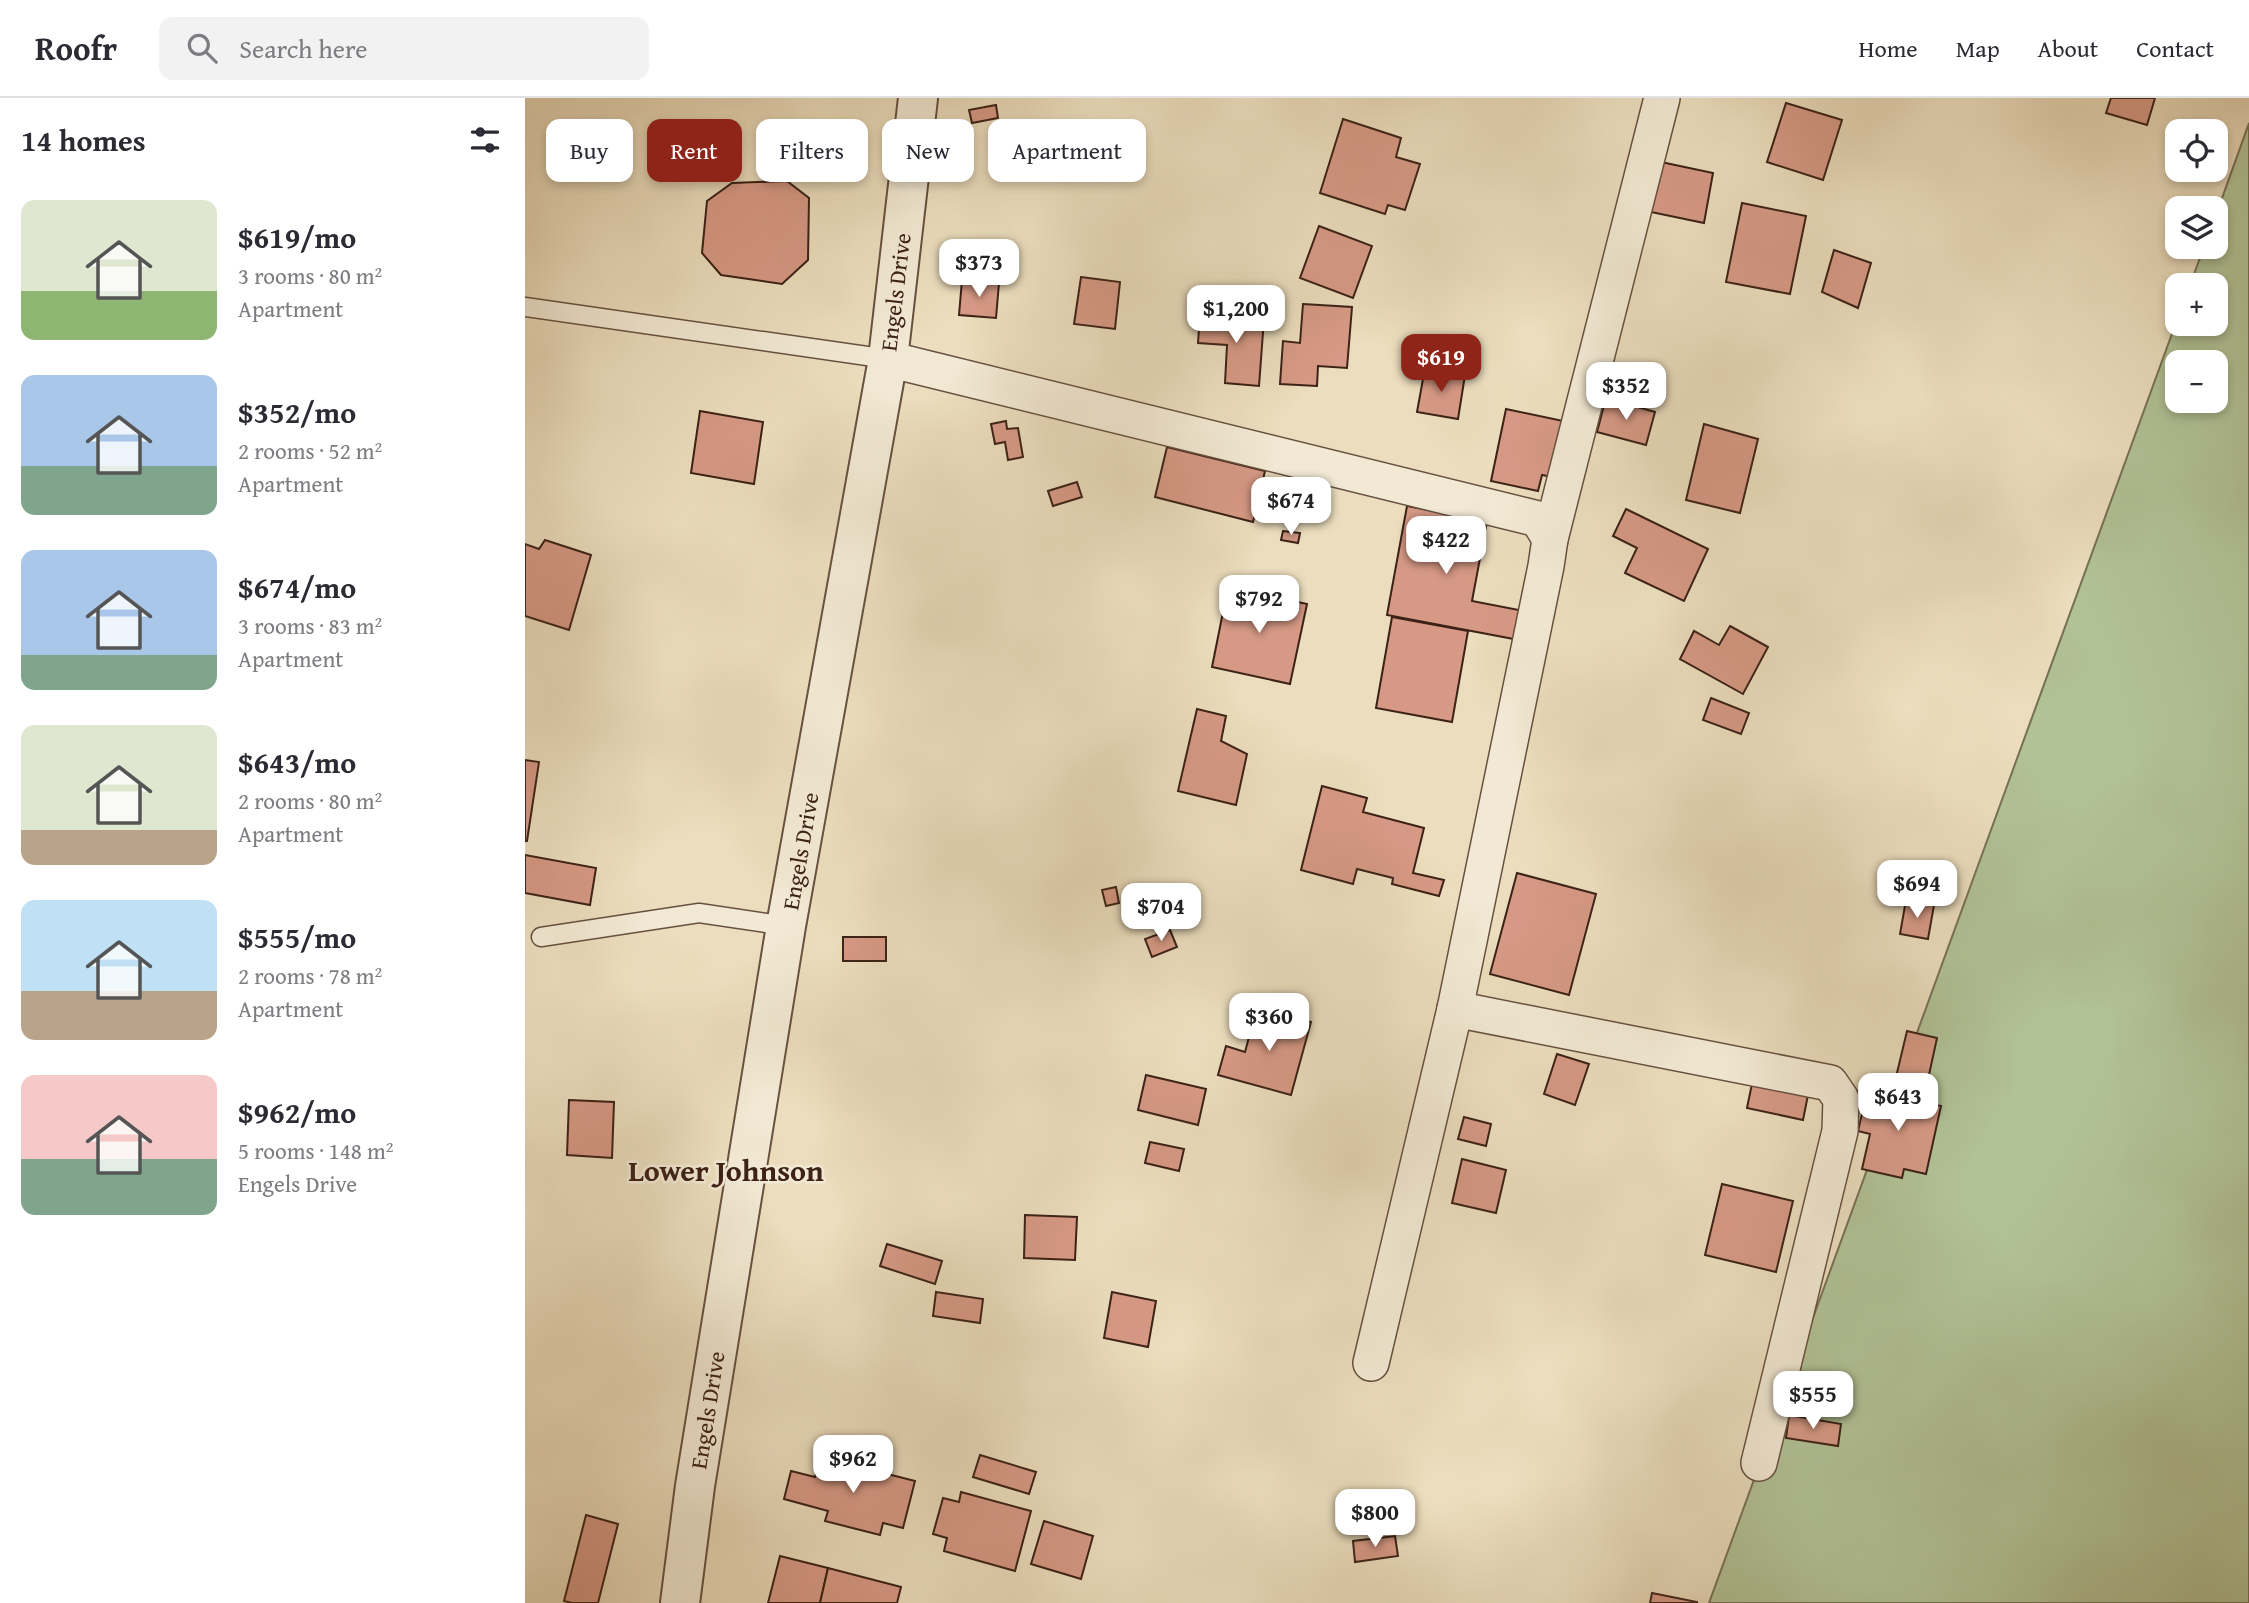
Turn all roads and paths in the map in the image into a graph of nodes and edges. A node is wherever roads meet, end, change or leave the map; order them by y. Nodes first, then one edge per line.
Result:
1 (918, 98) edge
2 (1662, 98) edge
3 (525, 307) edge
4 (888, 359) junction
5 (1551, 539) junction
6 (786, 926) junction
7 (541, 937) dead end
8 (1455, 1009) junction
9 (1371, 1363) dead end
10 (1759, 1463) dead end
11 (680, 1603) edge

1 - 4 street, Engels Drive
2 - 5 street
3 - 4 lane
4 - 5 street
4 - 6 street, Engels Drive
5 - 8 street
6 - 7 lane
6 - 11 street, Engels Drive
8 - 9 street
8 - 10 street

